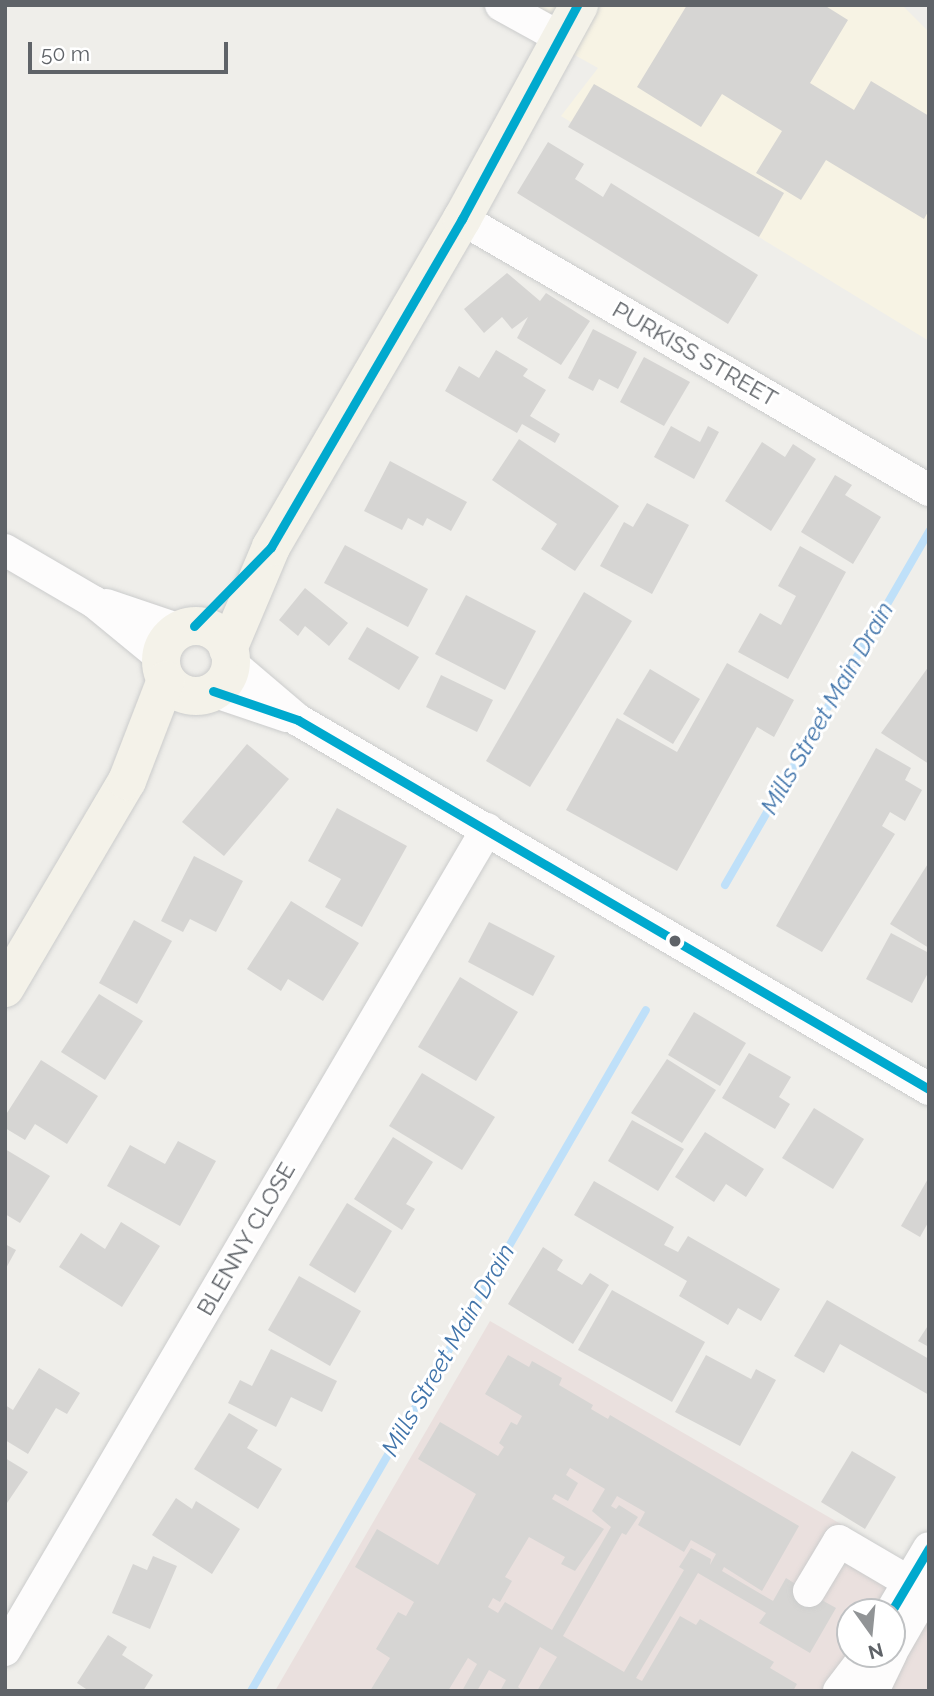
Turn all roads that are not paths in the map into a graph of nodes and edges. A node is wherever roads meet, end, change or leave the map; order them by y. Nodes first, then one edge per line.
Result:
1 (501, 5) edge
2 (573, 14) edge
3 (462, 219) junction
4 (929, 490) edge
5 (5, 550) edge
6 (196, 662) junction
7 (487, 829) junction
8 (5, 988) edge
9 (929, 1089) edge
10 (929, 1548) edge
11 (921, 1587) edge
12 (809, 1591) dead end
13 (906, 1600) edge
14 (906, 1620) edge
15 (5, 1650) edge
16 (856, 1668) edge
17 (884, 1668) edge
18 (839, 1691) edge
19 (873, 1691) edge

1 - 2 street
2 - 3 main road
3 - 4 street, PURKISS STREET
3 - 6 main road
5 - 6 street
6 - 7 street
6 - 8 main road
7 - 9 street
7 - 15 street, BLENNY CLOSE
10 - 11 street
11 - 12 street
11 - 13 street
11 - 14 street
16 - 18 street
17 - 19 street

